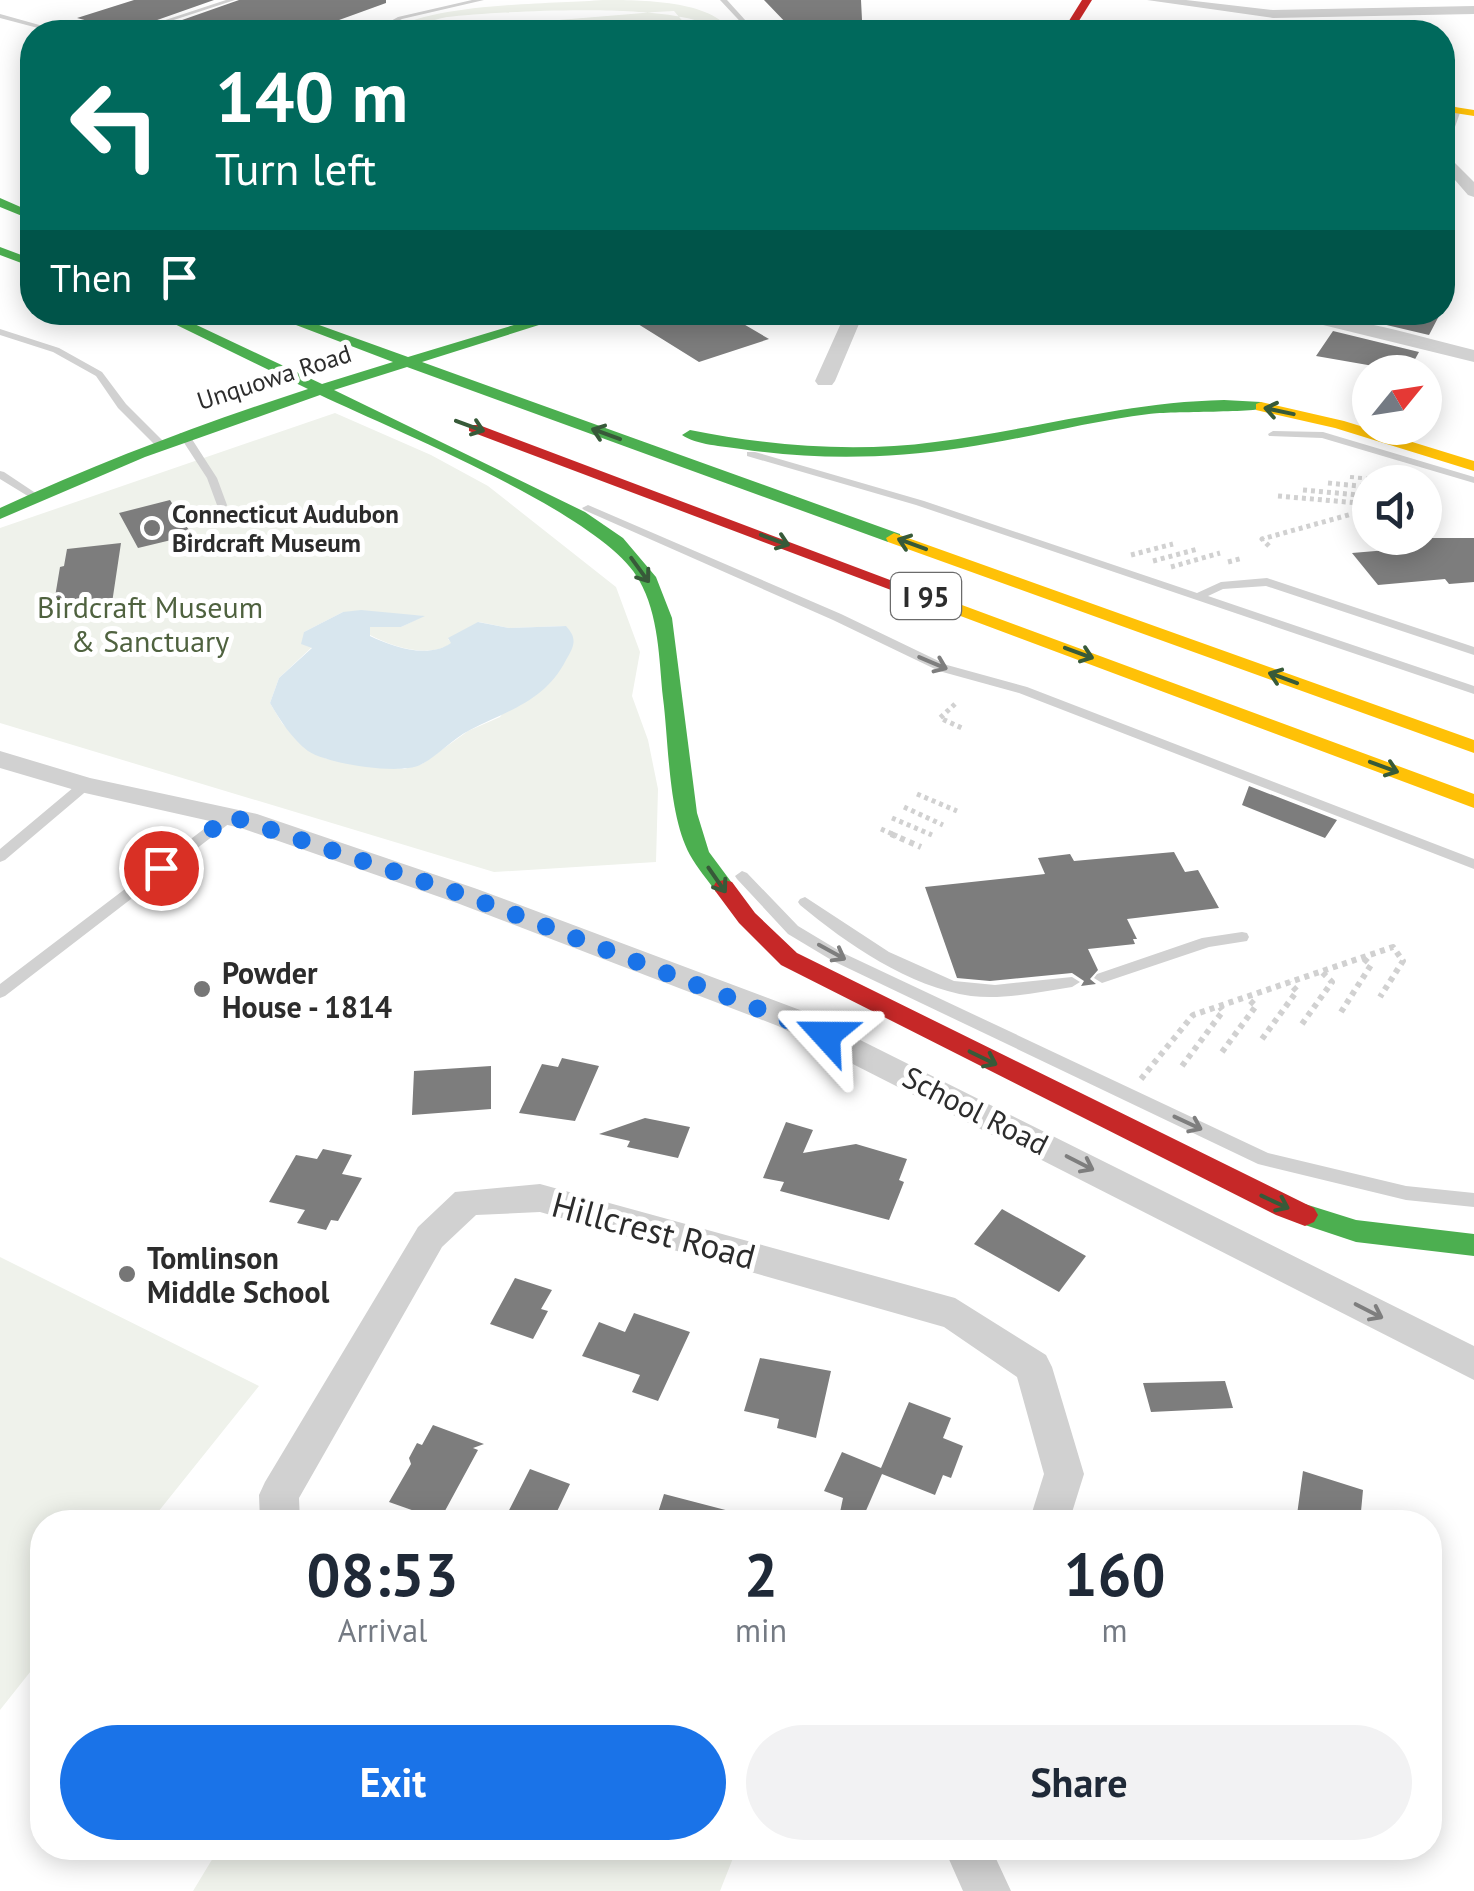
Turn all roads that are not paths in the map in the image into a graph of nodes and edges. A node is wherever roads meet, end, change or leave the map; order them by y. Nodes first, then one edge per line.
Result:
1 (232, 0) edge
2 (481, 0) edge
3 (724, 0) edge
4 (1153, 0) edge
5 (1474, 10) edge
6 (170, 20) edge
7 (401, 20) edge
8 (742, 20) edge
9 (1455, 173) edge
10 (1474, 192) edge
11 (183, 325) edge
12 (201, 325) edge
13 (308, 325) edge
14 (532, 325) edge
15 (849, 325) edge
16 (1348, 325) edge
17 (0, 332) edge
18 (1474, 356) edge
19 (448, 370) junction
20 (825, 381) dead end
21 (379, 392) dead end
22 (453, 420) dead end
23 (636, 420) dead end
24 (664, 428) dead end
25 (1273, 434) dead end
26 (184, 435) junction
27 (691, 435) junction
28 (160, 444) junction
29 (459, 455) junction
30 (1474, 466) edge
31 (0, 474) edge
32 (1474, 480) edge
33 (35, 496) junction
34 (222, 505) dead end
35 (0, 514) edge
36 (1198, 596) junction
37 (1474, 651) edge
38 (1474, 690) edge
39 (1474, 747) edge
40 (0, 760) edge
41 (85, 785) junction
42 (1474, 801) edge
43 (687, 814) junction
44 (230, 816) junction
45 (723, 855) dead end
46 (0, 857) edge
47 (1474, 864) edge
48 (736, 869) dead end
49 (805, 902) dead end
50 (1242, 937) dead end
51 (1102, 978) dead end
52 (1072, 982) dead end
53 (0, 992) edge
54 (1474, 1200) edge
55 (1474, 1245) edge
56 (1474, 1364) edge
57 (279, 1510) edge
58 (1053, 1510) edge
59 (973, 1860) edge
60 (987, 1891) edge

1 - 6 lane
2 - 7 lane
3 - 8 lane
4 - 5 street
9 - 10 street
11 - 29 main road
12 - 21 main road
13 - 19 main road
14 - 26 main road, Unquowa Road
15 - 20 street
16 - 18 street
17 - 28 lane
19 - 23 main road
39 -> 19 main road, I 95
22 -> 42 main road, I 95
24 - 27 main road
25 - 32 lane
26 - 28 main road, Unquowa Road
26 - 34 lane
30 -> 27 main road
27 - 36 lane
28 - 33 main road, Unquowa Road
29 -> 43 main road
29 -> 47 lane
31 - 33 lane
33 - 35 main road, Unquowa Road
36 - 37 lane
36 - 38 lane
40 - 41 street, School Road
41 - 44 street, School Road
41 - 46 lane
43 - 45 lane
43 -> 55 main road
44 - 53 lane
44 -> 56 street, School Road
48 -> 54 lane
49 - 52 lane
50 - 51 lane
57 - 58 street, Hillcrest Road
59 - 60 street

